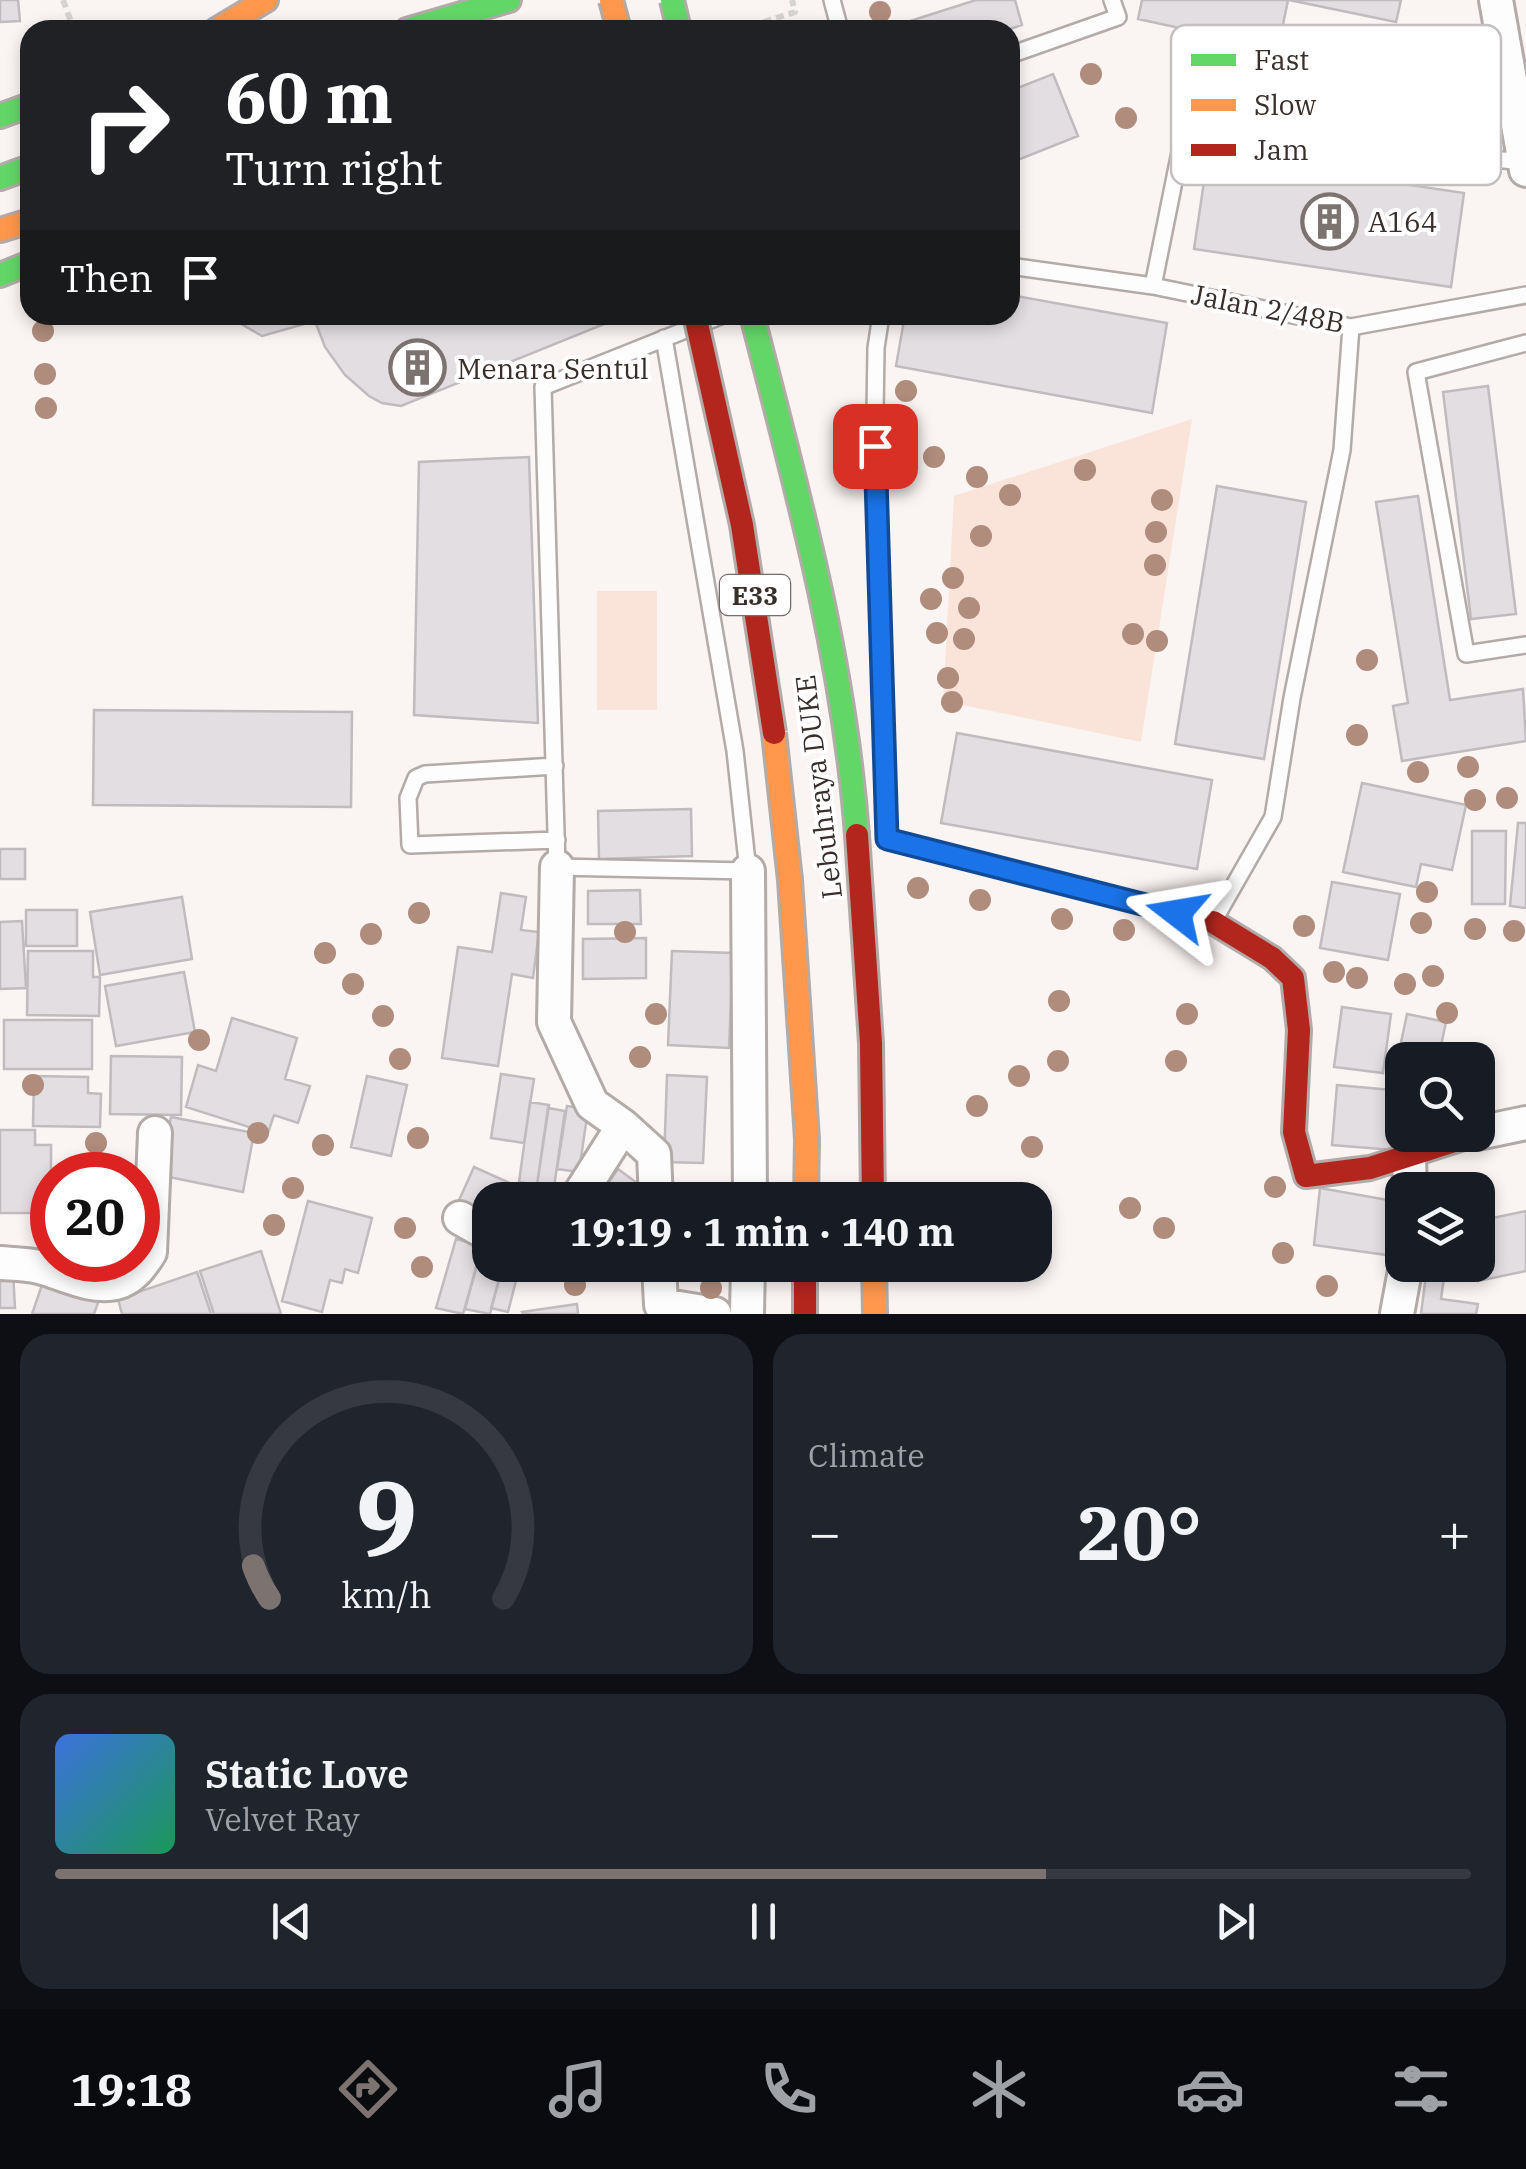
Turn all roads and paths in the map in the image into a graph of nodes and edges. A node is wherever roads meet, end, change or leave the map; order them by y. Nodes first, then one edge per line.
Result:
1 (266, 0) edge
2 (509, 0) edge
3 (792, 0) edge
4 (1112, 0) edge
5 (1496, 0) edge
6 (700, 1) edge
7 (233, 20) edge
8 (442, 20) edge
9 (645, 20) edge
10 (770, 20) edge
11 (1501, 25) edge
12 (1501, 28) edge
13 (1020, 51) edge
14 (1501, 163) edge
15 (1526, 165) edge
16 (1173, 185) edge
17 (1020, 267) edge
18 (1153, 286) junction
19 (1526, 295) edge
20 (698, 325) edge
21 (698, 325) edge
22 (755, 325) edge
23 (879, 325) edge
24 (1351, 327) junction
25 (664, 338) junction
26 (1526, 343) edge
27 (1526, 645) edge
28 (555, 766) junction
29 (557, 854) junction
30 (748, 871) junction
31 (1213, 922) junction
32 (1526, 1122) edge
33 (623, 1126) junction
34 (1495, 1129) edge
35 (155, 1133) dead end
36 (1423, 1152) edge
37 (1409, 1157) junction
38 (1409, 1172) edge
39 (587, 1182) edge
40 (655, 1182) edge
41 (750, 1182) edge
42 (806, 1182) edge
43 (873, 1182) edge
44 (460, 1218) dead end
45 (472, 1225) edge
46 (12, 1264) edge
47 (660, 1282) edge
48 (748, 1282) edge
49 (805, 1282) edge
50 (874, 1282) edge
51 (1403, 1282) edge
52 (117, 1299) edge
53 (715, 1314) edge
54 (747, 1314) edge
55 (804, 1314) edge
56 (875, 1314) edge
57 (1397, 1314) edge

1 - 7 main road
2 - 8 main road
3 - 10 path
4 - 13 lane
5 - 11 street
6 - 9 main road
12 - 15 street
14 - 15 lane
16 - 18 lane
17 - 18 lane, Jalan 2/48B
18 - 24 lane, Jalan 2/48B
19 - 24 lane, Jalan 2/48B
20 - 42 main road, Lebuhraya DUKE / E33, bridge
21 - 25 lane
22 - 43 main road, Lebuhraya DUKE / E33
23 - 31 lane
24 - 31 lane
25 - 28 lane
25 - 30 lane
26 - 27 lane
28 - 29 lane
28 - 29 lane
29 - 30 lane
29 - 33 street
30 - 41 street
31 - 37 main road
32 - 34 street
33 - 39 street
33 - 40 street
35 - 52 street
36 - 37 main road
37 - 38 street
44 - 45 street
46 - 52 street
47 - 53 street
48 - 54 street
49 - 55 main road
50 - 56 main road
51 - 57 street

